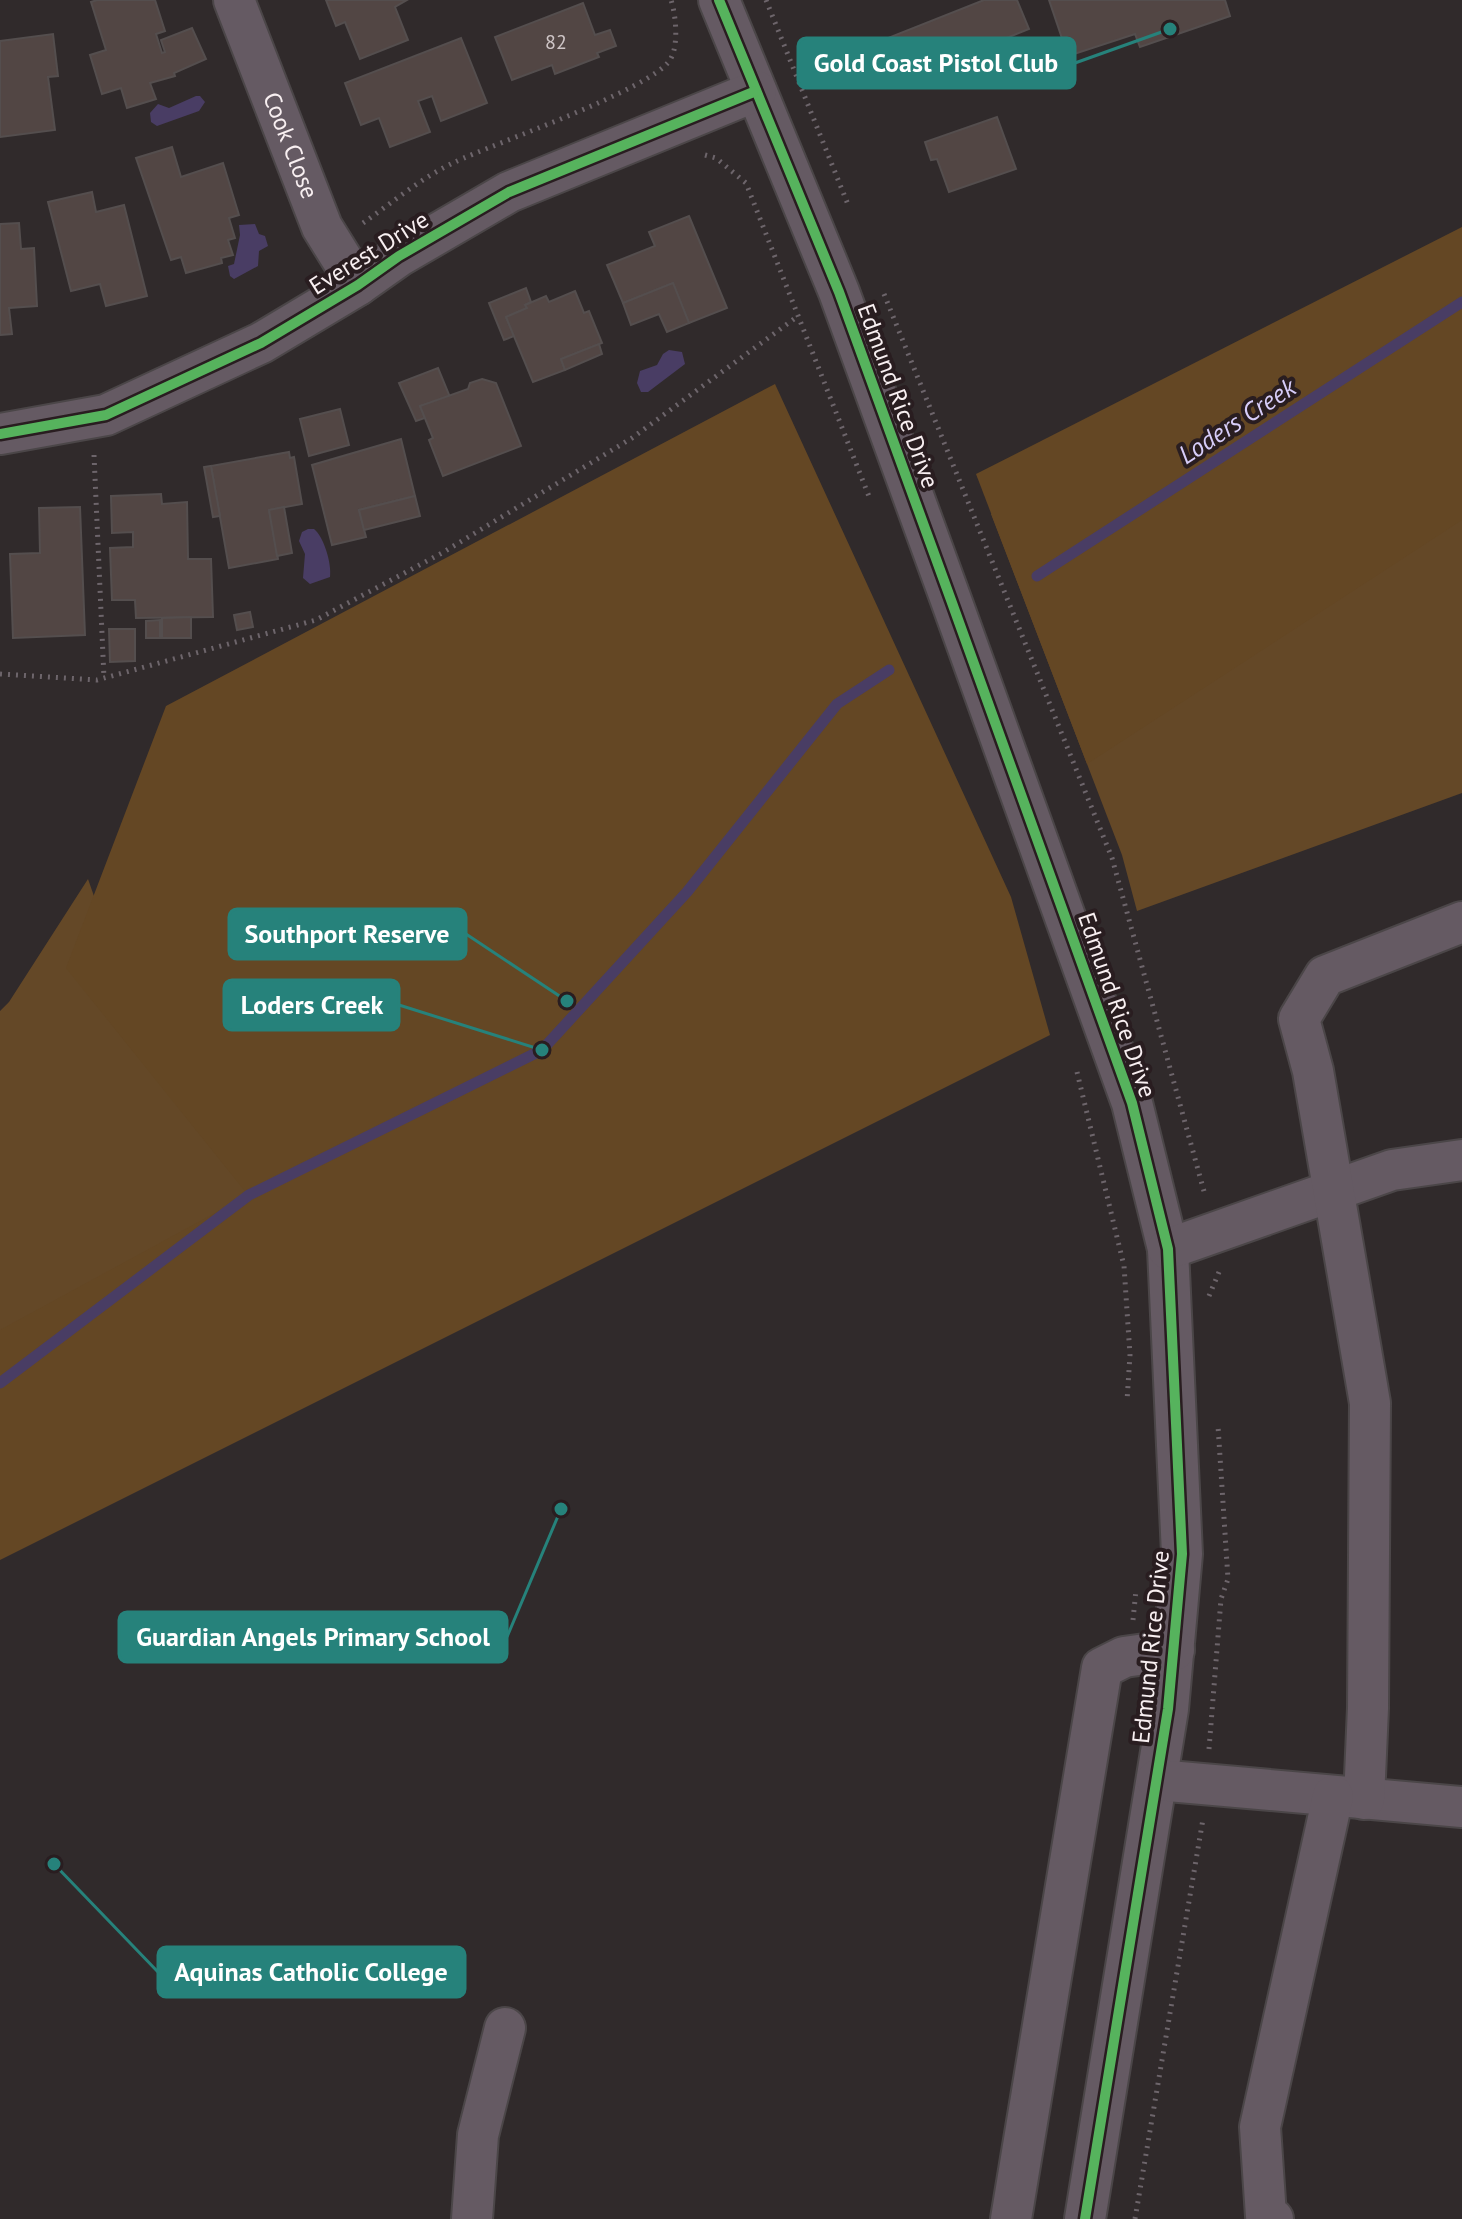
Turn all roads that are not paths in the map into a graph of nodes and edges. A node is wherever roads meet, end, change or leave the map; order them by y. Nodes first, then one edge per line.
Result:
1 (234, 0) edge
2 (719, 0) edge
3 (756, 91) junction
4 (358, 285) junction
5 (0, 434) edge
6 (1462, 922) edge
7 (1462, 1160) edge
8 (1333, 1191) junction
9 (1168, 1249) junction
10 (1174, 1650) junction
11 (1157, 1780) junction
12 (1348, 1797) junction
13 (1462, 1807) edge
14 (505, 2028) dead end
15 (472, 2219) edge
16 (1011, 2219) edge
17 (1085, 2219) edge
18 (1273, 2219) edge

1 - 4 street, Cook Close
2 - 3 street, Edmund Rice Drive
3 - 4 street, Everest Drive
3 - 9 street, Edmund Rice Drive
4 - 5 street, Everest Drive
6 - 8 street
7 - 8 street
8 - 9 street
8 - 12 street
9 - 10 street, Edmund Rice Drive
10 - 11 street, Edmund Rice Drive
10 - 16 street
11 - 12 street
11 - 17 street, Edmund Rice Drive
12 - 13 street
12 - 18 street
14 - 15 street

